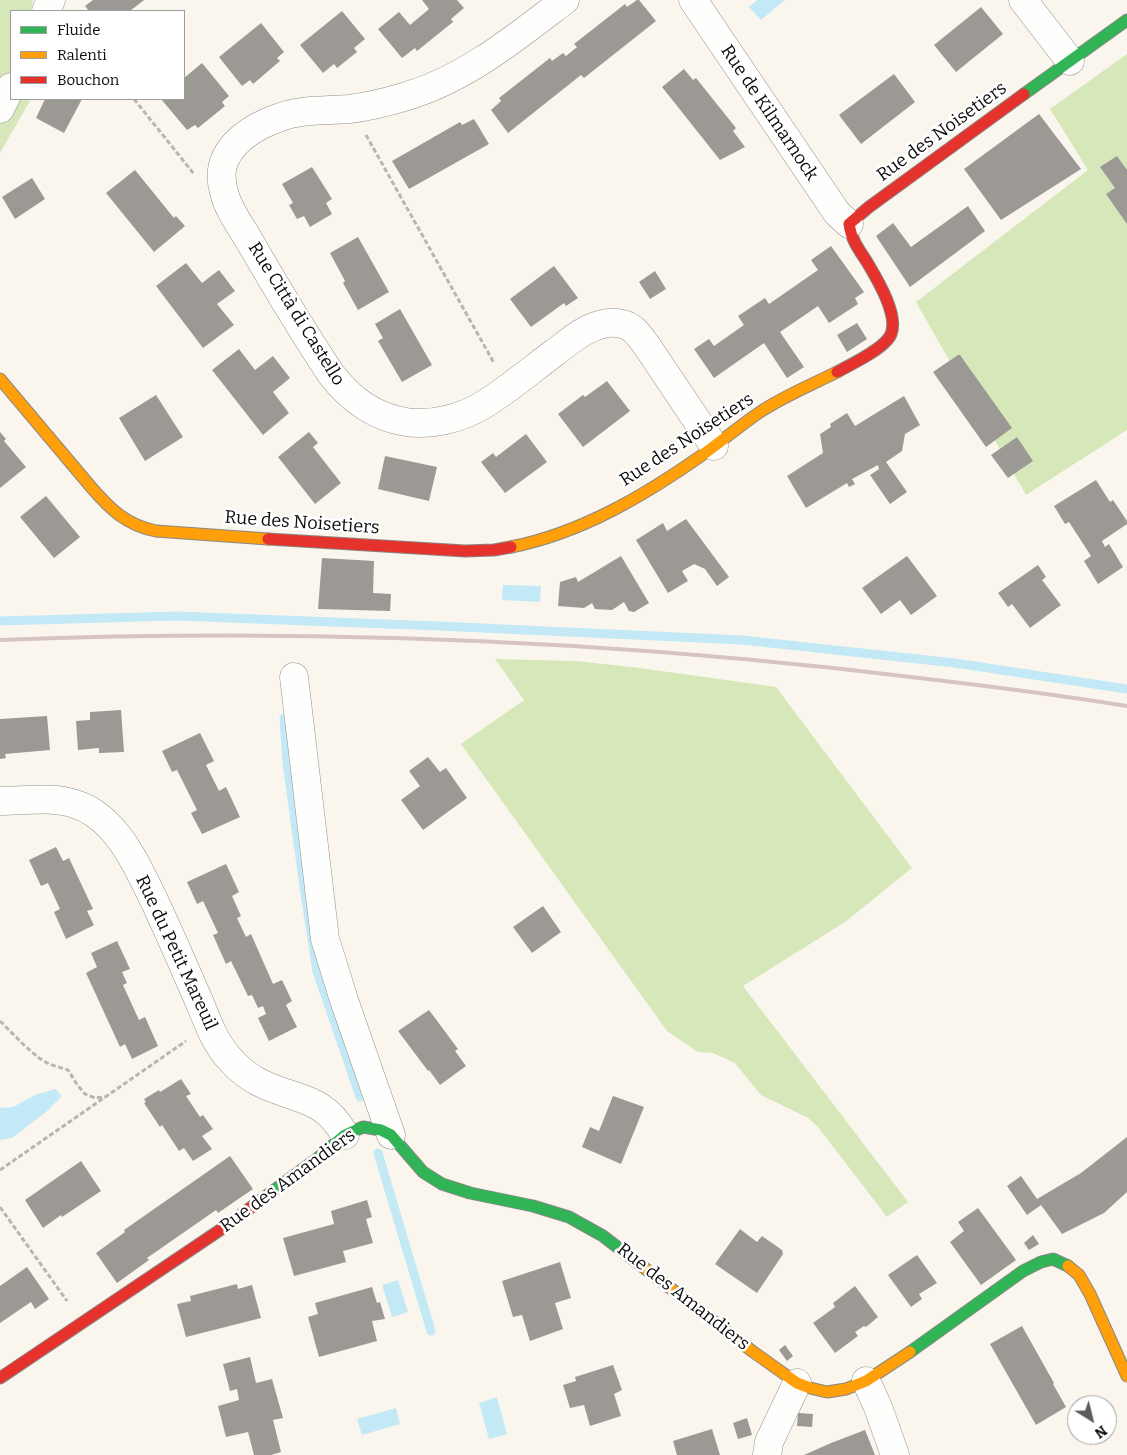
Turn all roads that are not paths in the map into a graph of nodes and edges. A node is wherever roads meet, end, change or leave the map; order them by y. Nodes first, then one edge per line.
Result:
1 (565, 0) edge
2 (693, 0) edge
3 (1023, 0) edge
4 (1127, 20) edge
5 (1070, 61) junction
6 (849, 224) junction
7 (0, 379) edge
8 (714, 446) junction
9 (294, 677) dead end
10 (0, 801) edge
11 (344, 1135) junction
12 (391, 1135) junction
13 (1127, 1376) edge
14 (0, 1378) edge
15 (866, 1382) junction
16 (797, 1383) junction
17 (767, 1455) edge
18 (895, 1455) edge

1 - 8 street, Rue Città di Castello
2 - 6 street, Rue de Kilmarnock
3 - 5 street
4 - 5 street, Rue des Noisetiers
5 - 6 street, Rue des Noisetiers
6 - 8 street, Rue des Noisetiers
7 - 8 street, Rue des Noisetiers
9 - 12 street
10 - 11 street, Rue du Petit Mareuil
11 - 12 street, Rue des Amandiers
11 - 14 street, Rue des Amandiers
12 - 16 street, Rue des Amandiers
13 - 15 street, Rue des Amandiers
15 - 16 street, Rue des Amandiers
15 - 18 street
16 - 17 street

